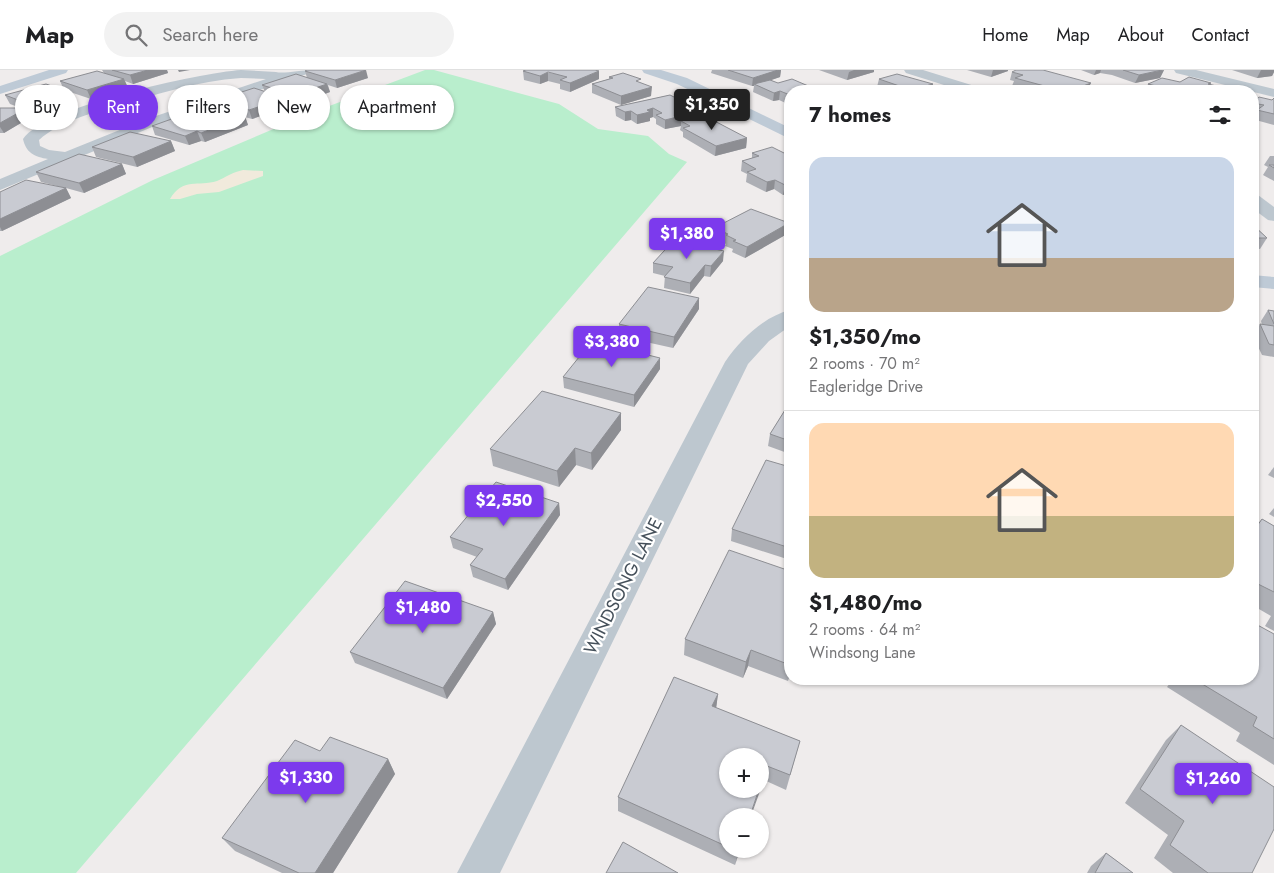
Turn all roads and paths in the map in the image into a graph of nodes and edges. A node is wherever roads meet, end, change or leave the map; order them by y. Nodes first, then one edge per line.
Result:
1 (62, 70) edge
2 (306, 70) edge
3 (648, 70) edge
4 (910, 70) edge
5 (1180, 70) edge
6 (282, 78) junction
7 (957, 85) edge
8 (1241, 85) edge
9 (1259, 89) edge
10 (0, 90) edge
11 (1274, 93) edge
12 (784, 131) edge
13 (64, 157) junction
14 (0, 185) edge
15 (1259, 204) edge
16 (1274, 216) edge
17 (1259, 282) edge
18 (1274, 283) edge
19 (784, 320) edge
20 (478, 873) edge

1 - 10 main road
2 - 6 street
3 - 12 main road
4 - 7 street
5 - 8 street
6 - 13 street
6 - 13 street
9 - 11 street
13 - 14 street
15 - 16 street
17 - 18 main road
19 - 20 street, WINDSONG LANE

